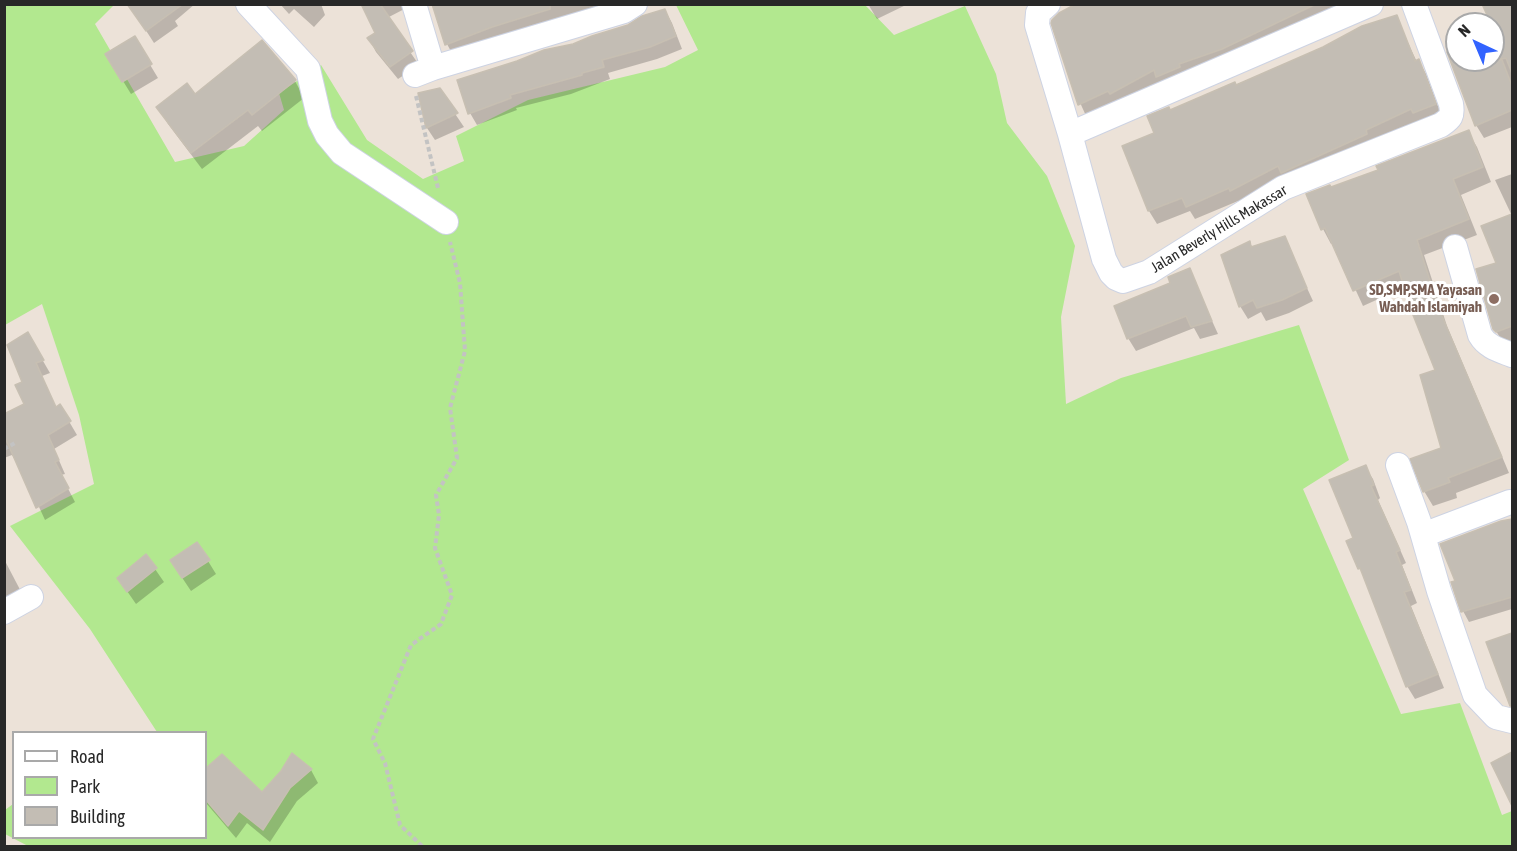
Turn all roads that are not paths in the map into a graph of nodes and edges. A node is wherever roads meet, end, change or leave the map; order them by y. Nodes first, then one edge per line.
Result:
1 (248, 4) edge
2 (414, 4) edge
3 (635, 4) edge
4 (1048, 4) edge
5 (1371, 4) edge
6 (1414, 4) edge
7 (1070, 134) junction
8 (446, 222) road end
9 (1455, 247) dead end
10 (1512, 355) edge
11 (1398, 465) dead end
12 (1510, 502) dead end
13 (1423, 535) junction
14 (31, 597) dead end
15 (4, 612) edge
16 (1512, 721) edge

1 - 8 street
2 - 3 street
4 - 7 street, Jalan Beverly Hills Makassar
5 - 7 street
6 - 7 street, Jalan Beverly Hills Makassar
9 - 10 street
11 - 13 street
12 - 13 street
13 - 16 street
14 - 15 street

